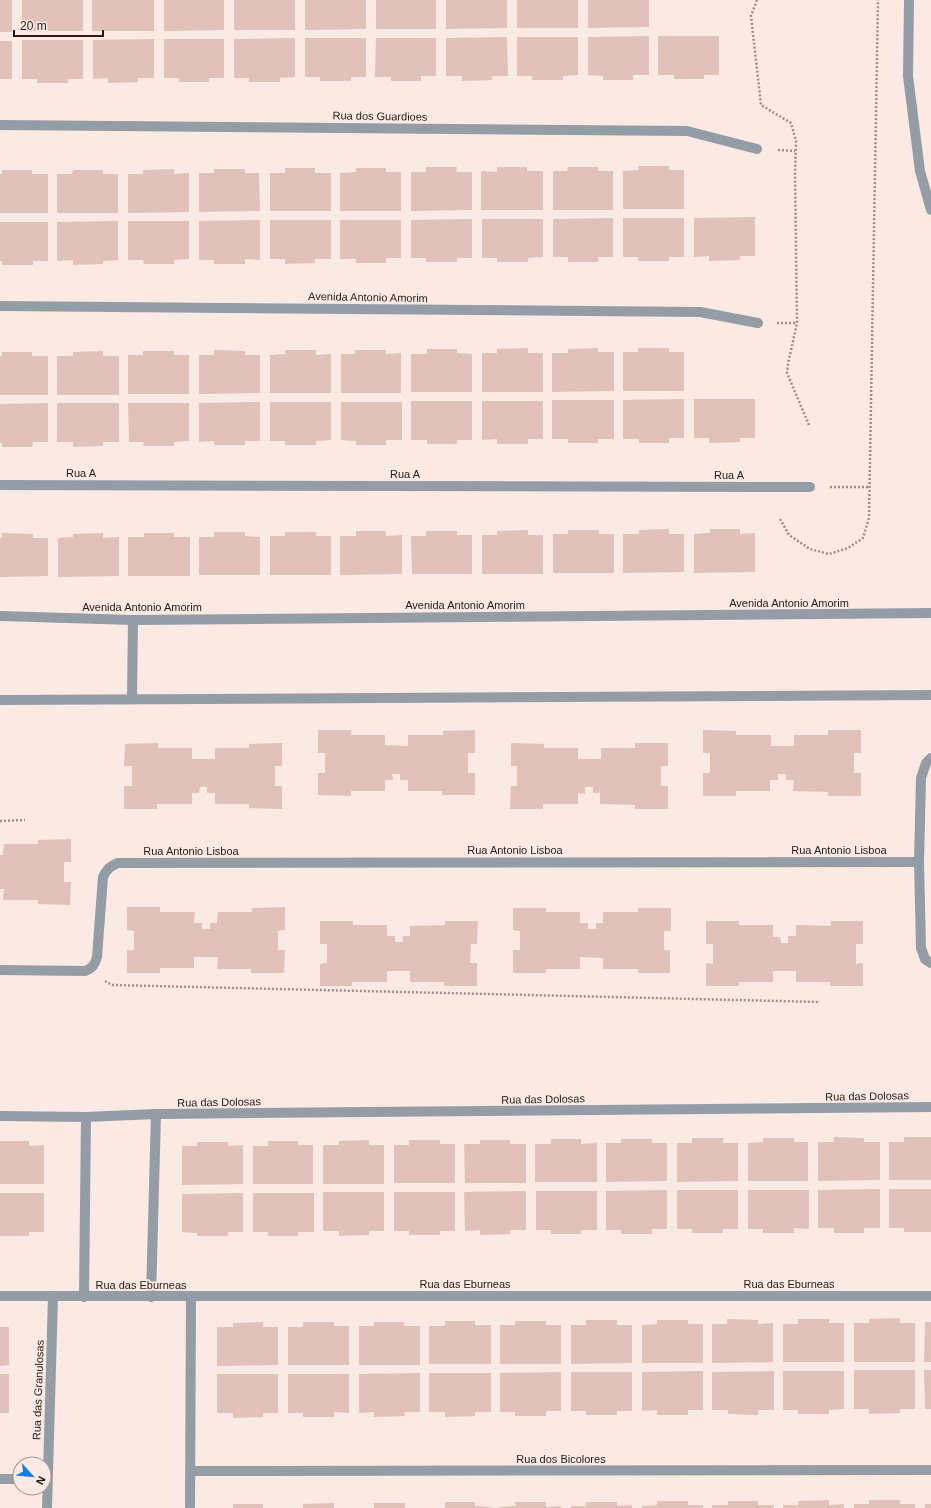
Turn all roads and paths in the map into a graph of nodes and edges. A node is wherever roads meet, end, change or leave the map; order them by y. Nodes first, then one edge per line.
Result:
1 (757, 0) edge
2 (878, 0) edge
3 (909, 0) edge
4 (0, 125) edge
5 (757, 149) dead end
6 (931, 210) edge
7 (0, 306) edge
8 (758, 323) dead end
9 (809, 425) dead end
10 (0, 485) edge
11 (810, 487) joint
12 (870, 487) junction
13 (780, 519) dead end
14 (931, 614) edge
15 (0, 616) edge
16 (133, 620) junction
17 (931, 695) edge
18 (132, 698) junction
19 (0, 700) edge
20 (931, 758) edge
21 (25, 820) dead end
22 (0, 821) edge
23 (919, 862) junction
24 (928, 961) edge
25 (0, 970) edge
26 (85, 971) junction
27 (820, 1002) dead end
28 (931, 1107) edge
29 (156, 1114) junction
30 (0, 1116) edge
31 (86, 1117) junction
32 (0, 1296) edge
33 (53, 1296) junction
34 (931, 1296) edge
35 (84, 1297) junction
36 (151, 1297) junction
37 (191, 1297) junction
38 (47, 1456) edge
39 (931, 1470) edge
40 (191, 1471) junction
41 (0, 1479) edge
42 (12, 1479) edge
43 (47, 1496) edge
44 (47, 1508) edge
45 (190, 1508) edge

1 - 9 path
2 - 12 path
3 - 6 street
4 - 5 street, Rua dos Guardioes
7 - 8 street, Avenida Antonio Amorim
10 - 11 street, Rua A
11 - 12 path
12 - 13 path
14 - 16 street, Avenida Antonio Amorim
15 - 16 street, Avenida Antonio Amorim
16 - 18 street
17 - 18 street
18 - 19 street
20 - 23 street
21 - 22 path
23 - 24 street
23 - 26 street, Rua Antonio Lisboa
25 - 26 street
26 - 27 path
28 - 29 street, Rua das Dolosas
29 - 31 street, Rua das Dolosas
29 - 36 street
30 - 31 street, Rua das Dolosas
31 - 35 street
32 - 33 street, Rua das Eburneas
33 - 35 street, Rua das Eburneas
33 - 38 street, Rua das Granulosas
34 - 37 street, Rua das Eburneas
35 - 36 street, Rua das Eburneas
36 - 37 street, Rua das Eburneas
37 - 40 street
39 - 40 street, Rua dos Bicolores
40 - 45 street
41 - 42 street
43 - 44 street, Rua das Granulosas

